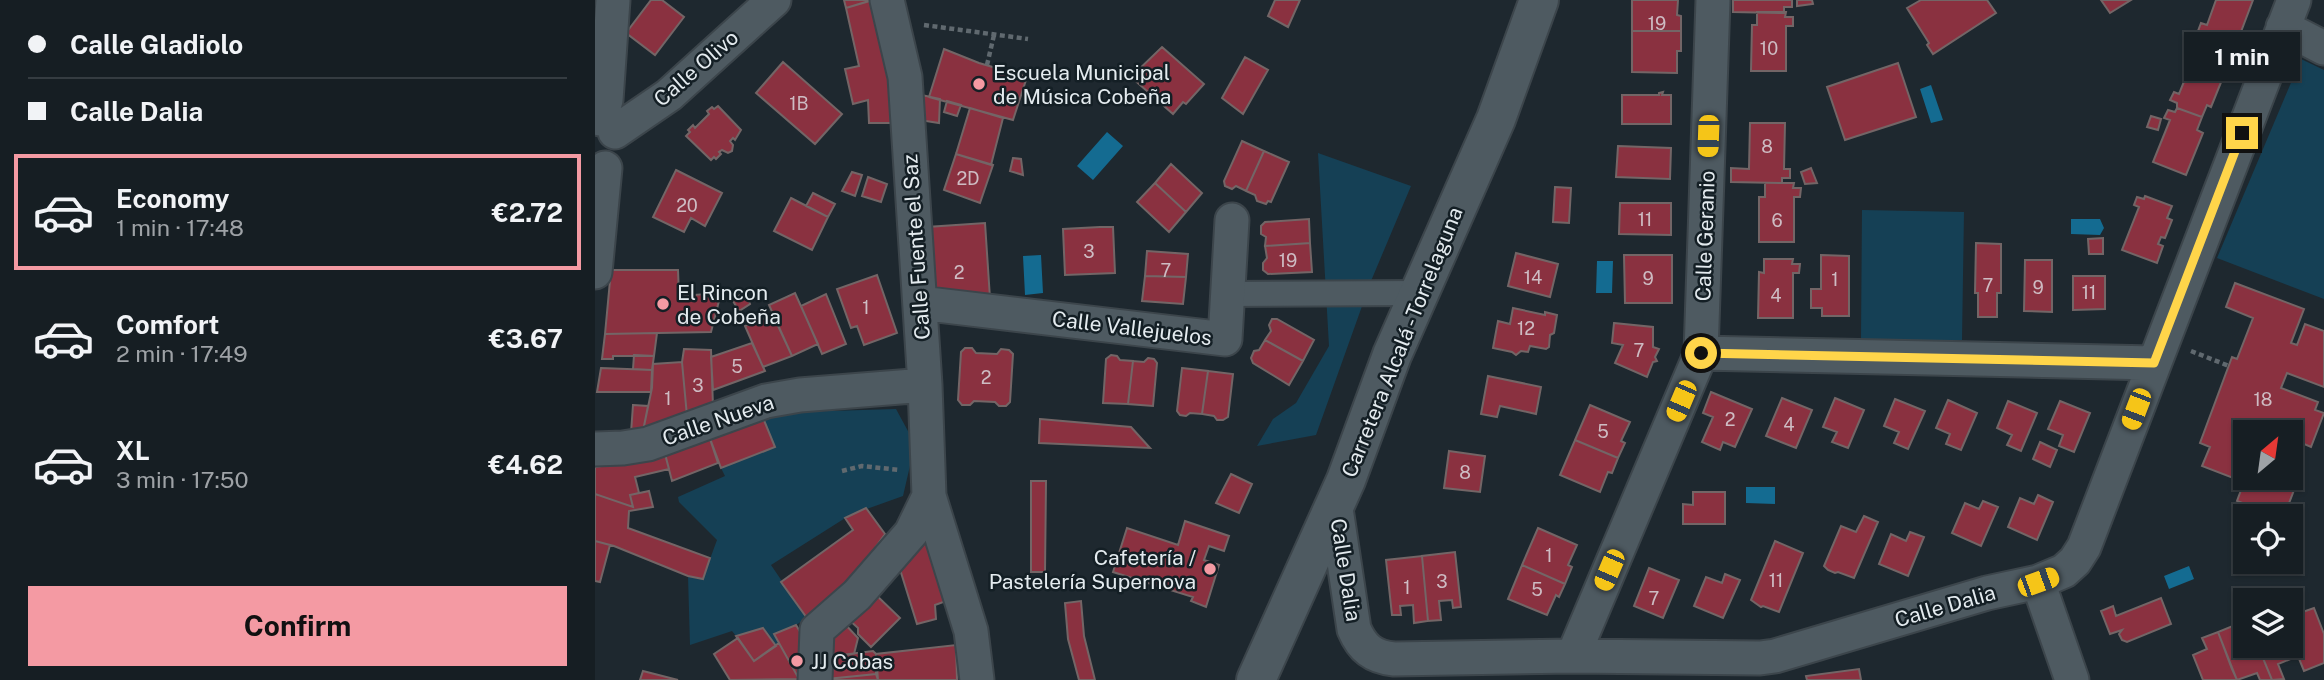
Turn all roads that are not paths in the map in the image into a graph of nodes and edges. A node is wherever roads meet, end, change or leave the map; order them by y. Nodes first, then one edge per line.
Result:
1 (613, 0) edge
2 (774, 0) edge
3 (1539, 0) edge
4 (1713, 0) edge
5 (889, 10) edge
6 (2288, 14) edge
7 (2324, 48) edge
8 (603, 123) edge
9 (600, 170) edge
10 (1232, 219) dead end
11 (595, 272) edge
12 (1419, 293) junction
13 (1227, 294) junction
14 (919, 303) junction
15 (2158, 352) junction
16 (1701, 353) junction
17 (925, 385) junction
18 (595, 449) edge
19 (928, 485) junction
20 (1335, 502) junction
21 (2038, 582) junction
22 (1573, 656) junction
23 (813, 679) edge
24 (977, 680) edge
25 (1256, 680) edge
26 (2072, 680) edge

1 - 8 street
2 - 8 street, Calle Olivo
3 - 12 street, Carretera Alcalá - Torrelaguna
4 - 16 street, Calle Geranio
5 - 14 street, Calle Fuente el Saz
6 - 7 street
6 - 15 street, Calle Dalia
8 - 9 street
9 - 11 street
10 - 13 street, Calle Vallejuelos
12 - 13 street
12 - 20 street, Carretera Alcalá - Torrelaguna
13 - 14 street, Calle Vallejuelos
14 - 17 street, Calle Fuente el Saz
15 - 16 street
15 - 21 street, Calle Dalia
16 - 22 street, Calle Geranio
17 - 18 street, Calle Nueva
17 - 19 street, Calle Fuente el Saz
19 - 23 street
19 - 24 street
20 - 22 street, Calle Dalia
20 - 25 street, Carretera Alcalá - Torrelaguna
21 - 22 street, Calle Dalia
21 - 26 street

